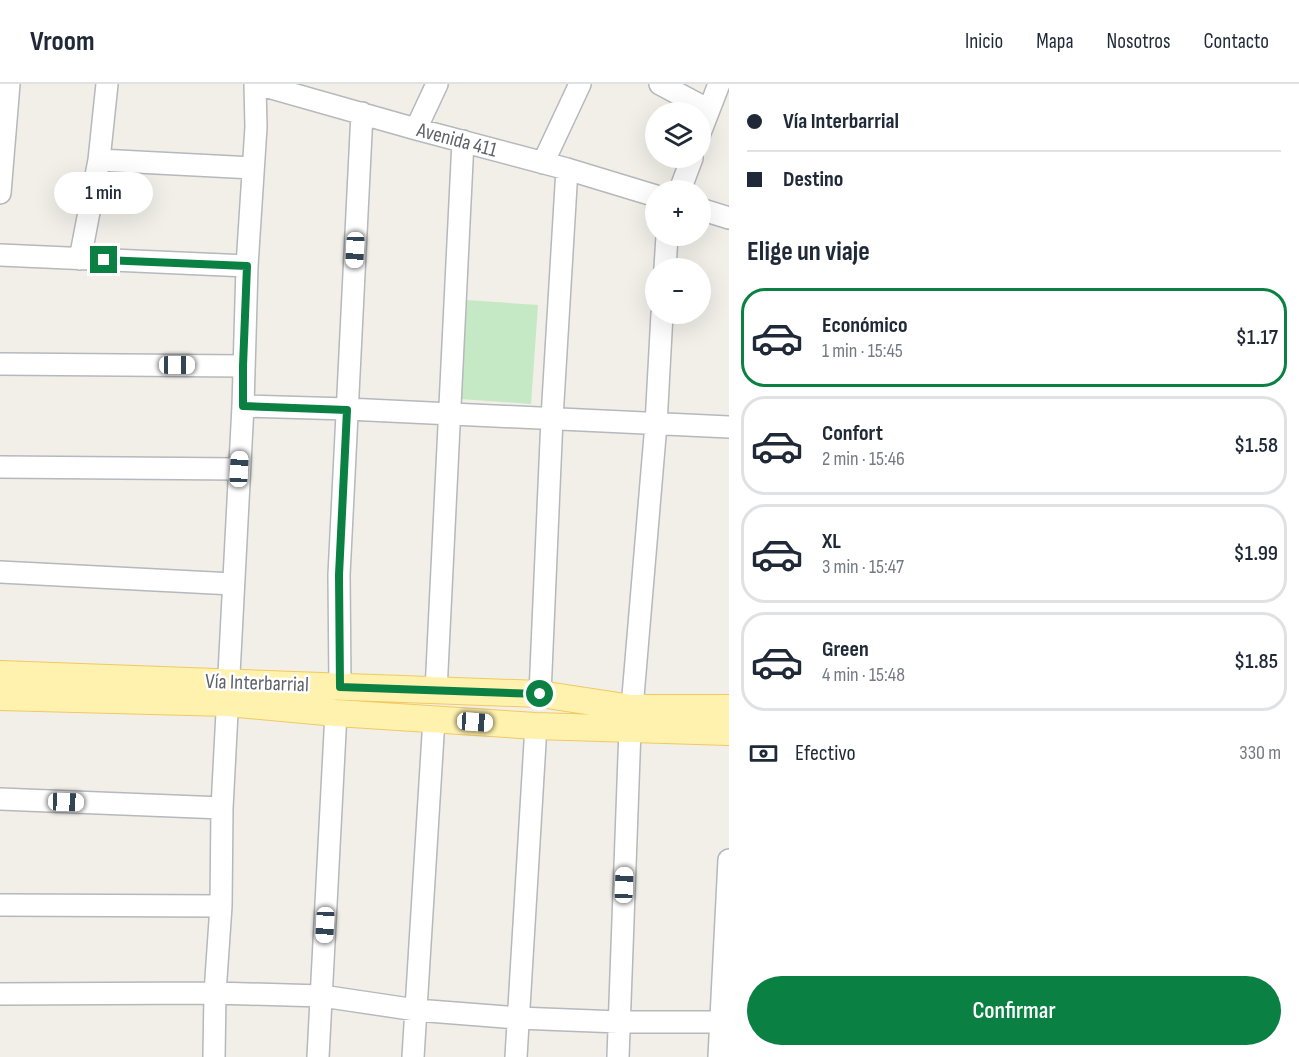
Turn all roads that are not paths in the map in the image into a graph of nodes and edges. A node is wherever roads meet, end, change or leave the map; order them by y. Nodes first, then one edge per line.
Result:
1 (9, 84) edge
2 (107, 84) edge
3 (256, 84) edge
4 (437, 84) edge
5 (580, 84) edge
6 (660, 84) edge
7 (718, 84) edge
8 (694, 102) edge
9 (711, 104) edge
10 (362, 113) junction
11 (416, 129) junction
12 (463, 141) junction
13 (99, 160) junction
14 (543, 163) junction
15 (253, 168) junction
16 (567, 169) junction
17 (0, 193) edge
18 (645, 193) edge
19 (711, 213) edge
20 (729, 219) edge
21 (0, 255) edge
22 (80, 259) junction
23 (247, 266) junction
24 (661, 324) edge
25 (0, 364) edge
26 (243, 366) junction
27 (243, 406) junction
28 (347, 410) junction
29 (451, 414) junction
30 (552, 418) junction
31 (656, 424) junction
32 (729, 427) edge
33 (0, 467) edge
34 (239, 469) junction
35 (0, 572) edge
36 (233, 584) junction
37 (0, 674) edge
38 (340, 687) junction
39 (436, 691) junction
40 (228, 692) junction
41 (540, 694) junction
42 (0, 697) edge
43 (729, 708) edge
44 (336, 713) junction
45 (631, 718) junction
46 (434, 719) junction
47 (536, 726) junction
48 (729, 732) edge
49 (0, 799) edge
50 (222, 808) junction
51 (729, 860) edge
52 (0, 905) edge
53 (220, 906) junction
54 (215, 993) junction
55 (0, 994) edge
56 (322, 996) junction
57 (416, 1011) junction
58 (518, 1018) junction
59 (619, 1022) junction
60 (725, 1022) edge
61 (214, 1057) edge
62 (318, 1057) edge
63 (413, 1057) edge
64 (516, 1057) edge
65 (618, 1057) edge
66 (719, 1057) edge

1 - 17 street
2 - 13 street
3 - 10 street, Avenida 411
3 - 15 street
4 - 11 street
5 - 14 street
6 - 8 street
7 - 9 street
10 - 11 street, Avenida 411
10 - 28 street
11 - 12 street, Avenida 411
12 - 14 street, Avenida 411
12 - 29 street
13 - 15 street
13 - 22 street
14 - 16 street, Avenida 411
15 - 23 street
16 - 18 street, Avenida 411
16 - 30 street
19 - 20 street
21 - 22 street
22 - 23 street
23 - 26 street
24 - 31 street
25 - 26 street
26 - 27 street
27 - 28 street
27 - 34 street
28 - 29 street
28 - 38 street
29 - 30 street
29 - 39 street
30 - 31 street
30 - 41 street
31 - 32 street
31 - 45 street
33 - 34 street
34 - 36 street
35 - 36 street
36 - 40 street
37 - 40 main road, Vía Interbarrial
38 - 39 main road, Vía Interbarrial
38 - 40 main road, Vía Interbarrial
39 - 41 main road, Vía Interbarrial
40 - 42 main road, Vía Interbarrial
40 - 44 main road, Vía Interbarrial
40 - 50 street
41 - 45 main road, Vía Interbarrial
43 - 45 main road, Vía Interbarrial
44 - 46 main road, Vía Interbarrial
44 - 56 street
45 - 47 main road, Vía Interbarrial
45 - 48 main road, Vía Interbarrial
45 - 59 street
46 - 47 main road, Vía Interbarrial
46 - 57 street
47 - 58 street
49 - 50 street
50 - 53 street
51 - 60 street
52 - 53 street
53 - 54 street
54 - 55 street
54 - 56 street
54 - 61 street
56 - 57 street
56 - 62 street
57 - 58 street
57 - 63 street
58 - 59 street
58 - 64 street
59 - 60 street
59 - 65 street
60 - 66 street

